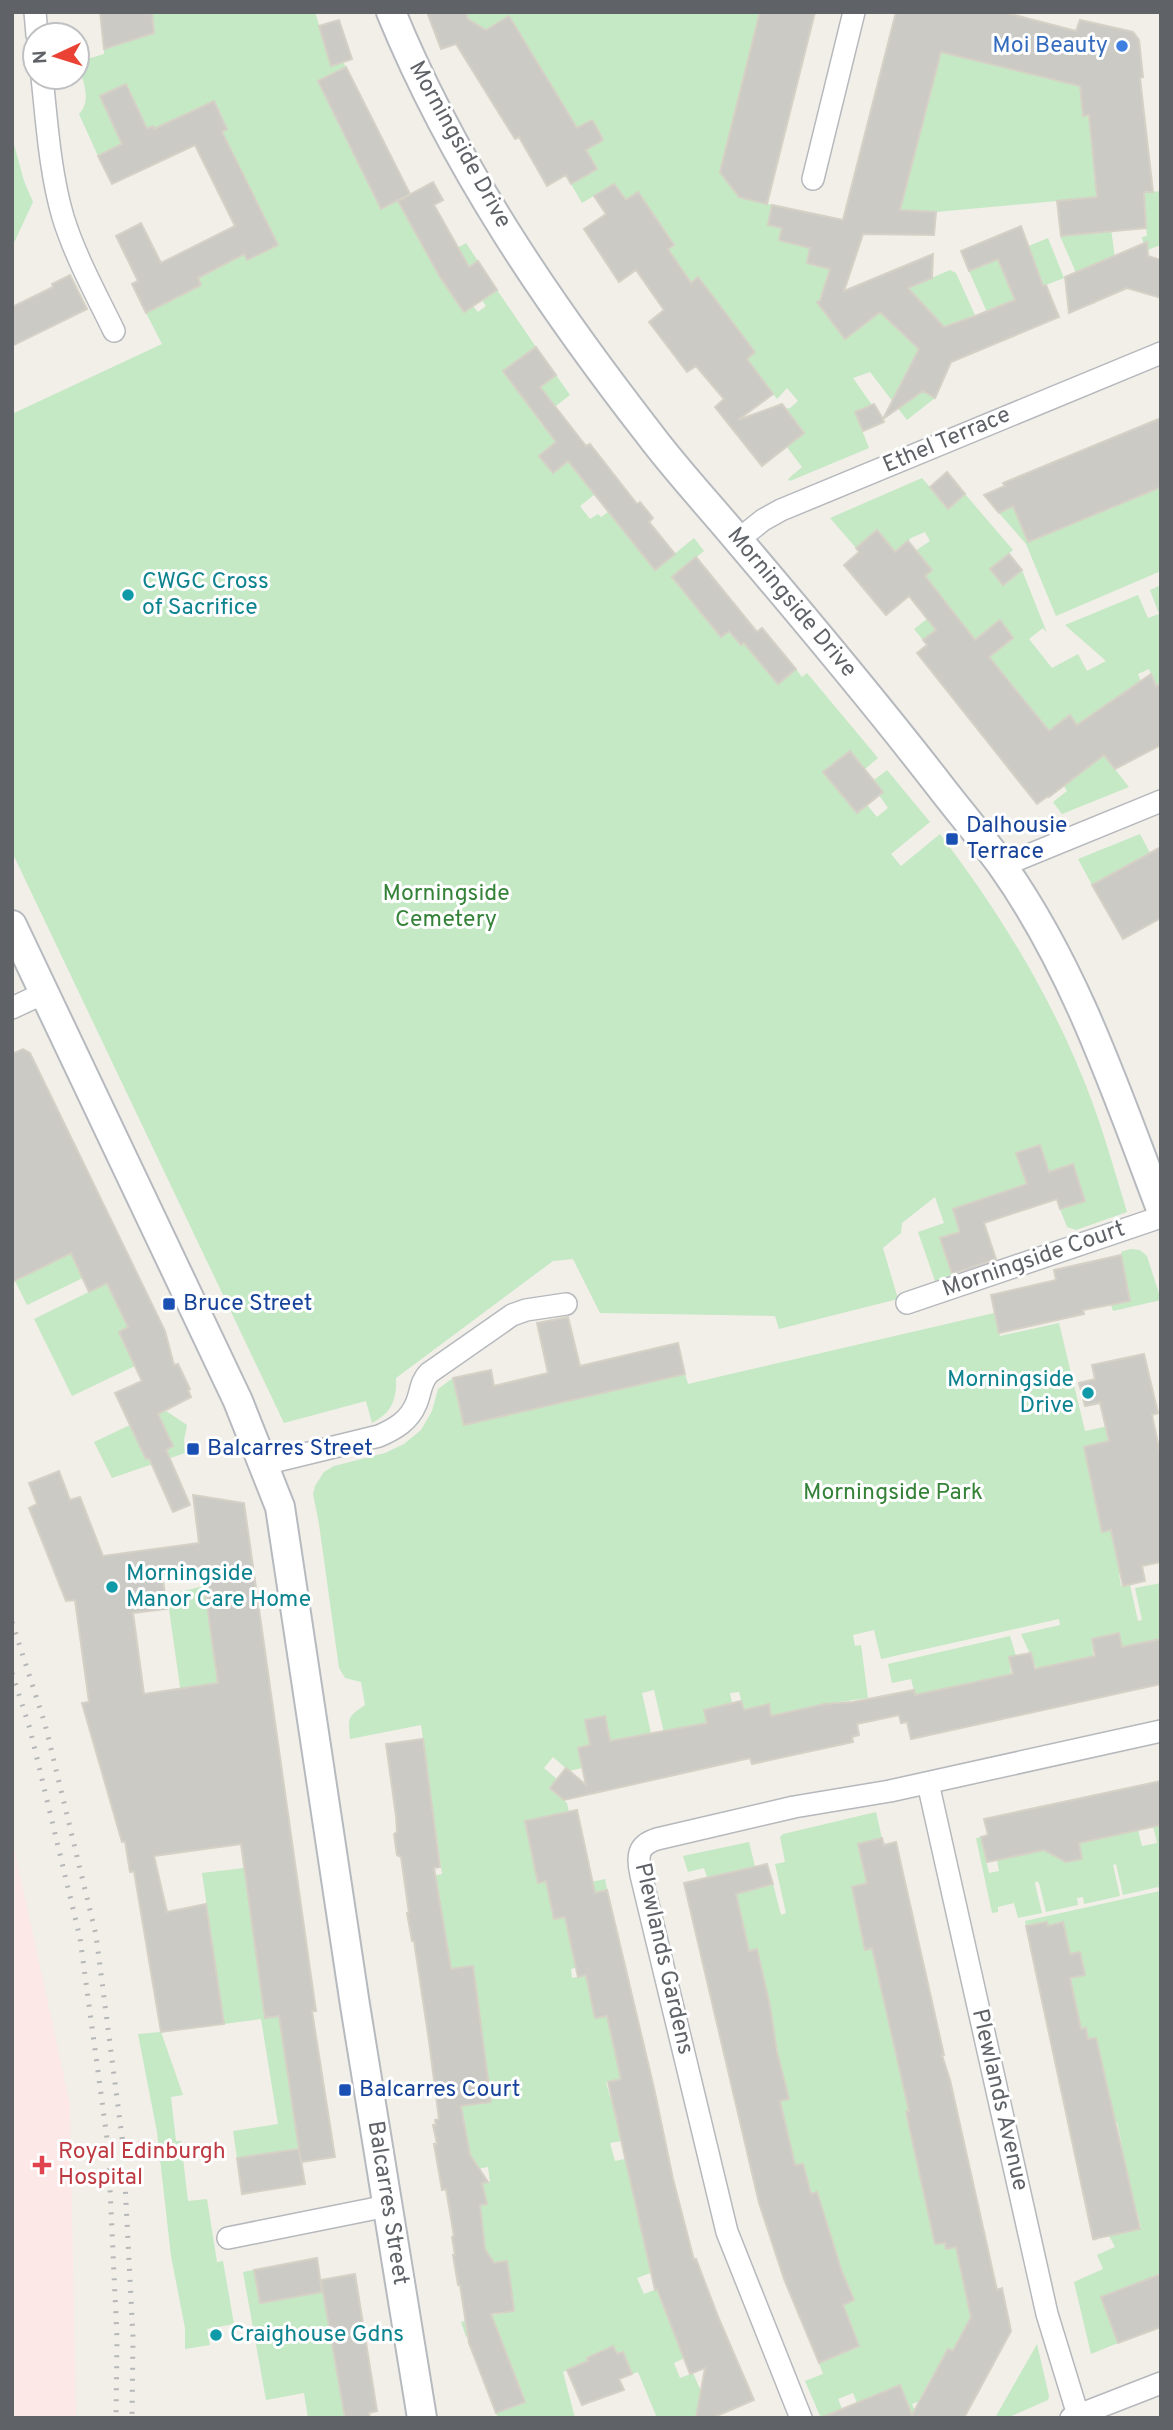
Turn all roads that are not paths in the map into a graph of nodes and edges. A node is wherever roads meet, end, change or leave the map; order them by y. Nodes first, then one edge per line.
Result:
1 (391, 12) edge
2 (854, 12) edge
3 (44, 91) edge
4 (813, 179) dead end
5 (114, 331) dead end
6 (1161, 353) edge
7 (738, 540) junction
8 (1161, 801) edge
9 (1002, 866) junction
10 (12, 925) edge
11 (44, 993) junction
12 (12, 1008) edge
13 (1160, 1207) edge
14 (907, 1303) dead end
15 (566, 1304) dead end
16 (264, 1464) junction
17 (1161, 1731) edge
18 (928, 1783) junction
19 (387, 2206) junction
20 (228, 2238) dead end
21 (1161, 2383) edge
22 (1075, 2416) edge
23 (422, 2418) edge
24 (801, 2418) edge

1 - 7 street, Morningside Drive
2 - 4 street
3 - 5 street
6 - 7 street, Ethel Terrace
7 - 9 street, Morningside Drive
8 - 9 street
9 - 13 street, Morningside Drive
10 - 11 street, Balcarres Street
11 - 12 street
11 - 16 street, Balcarres Street
13 - 14 street, Morningside Court
15 - 16 street
16 - 19 street, Balcarres Street
17 - 18 street, Plewlands Gardens
18 - 22 street, Plewlands Avenue
18 - 24 street, Plewlands Gardens
19 - 20 street
19 - 23 street, Balcarres Street
21 - 22 street

